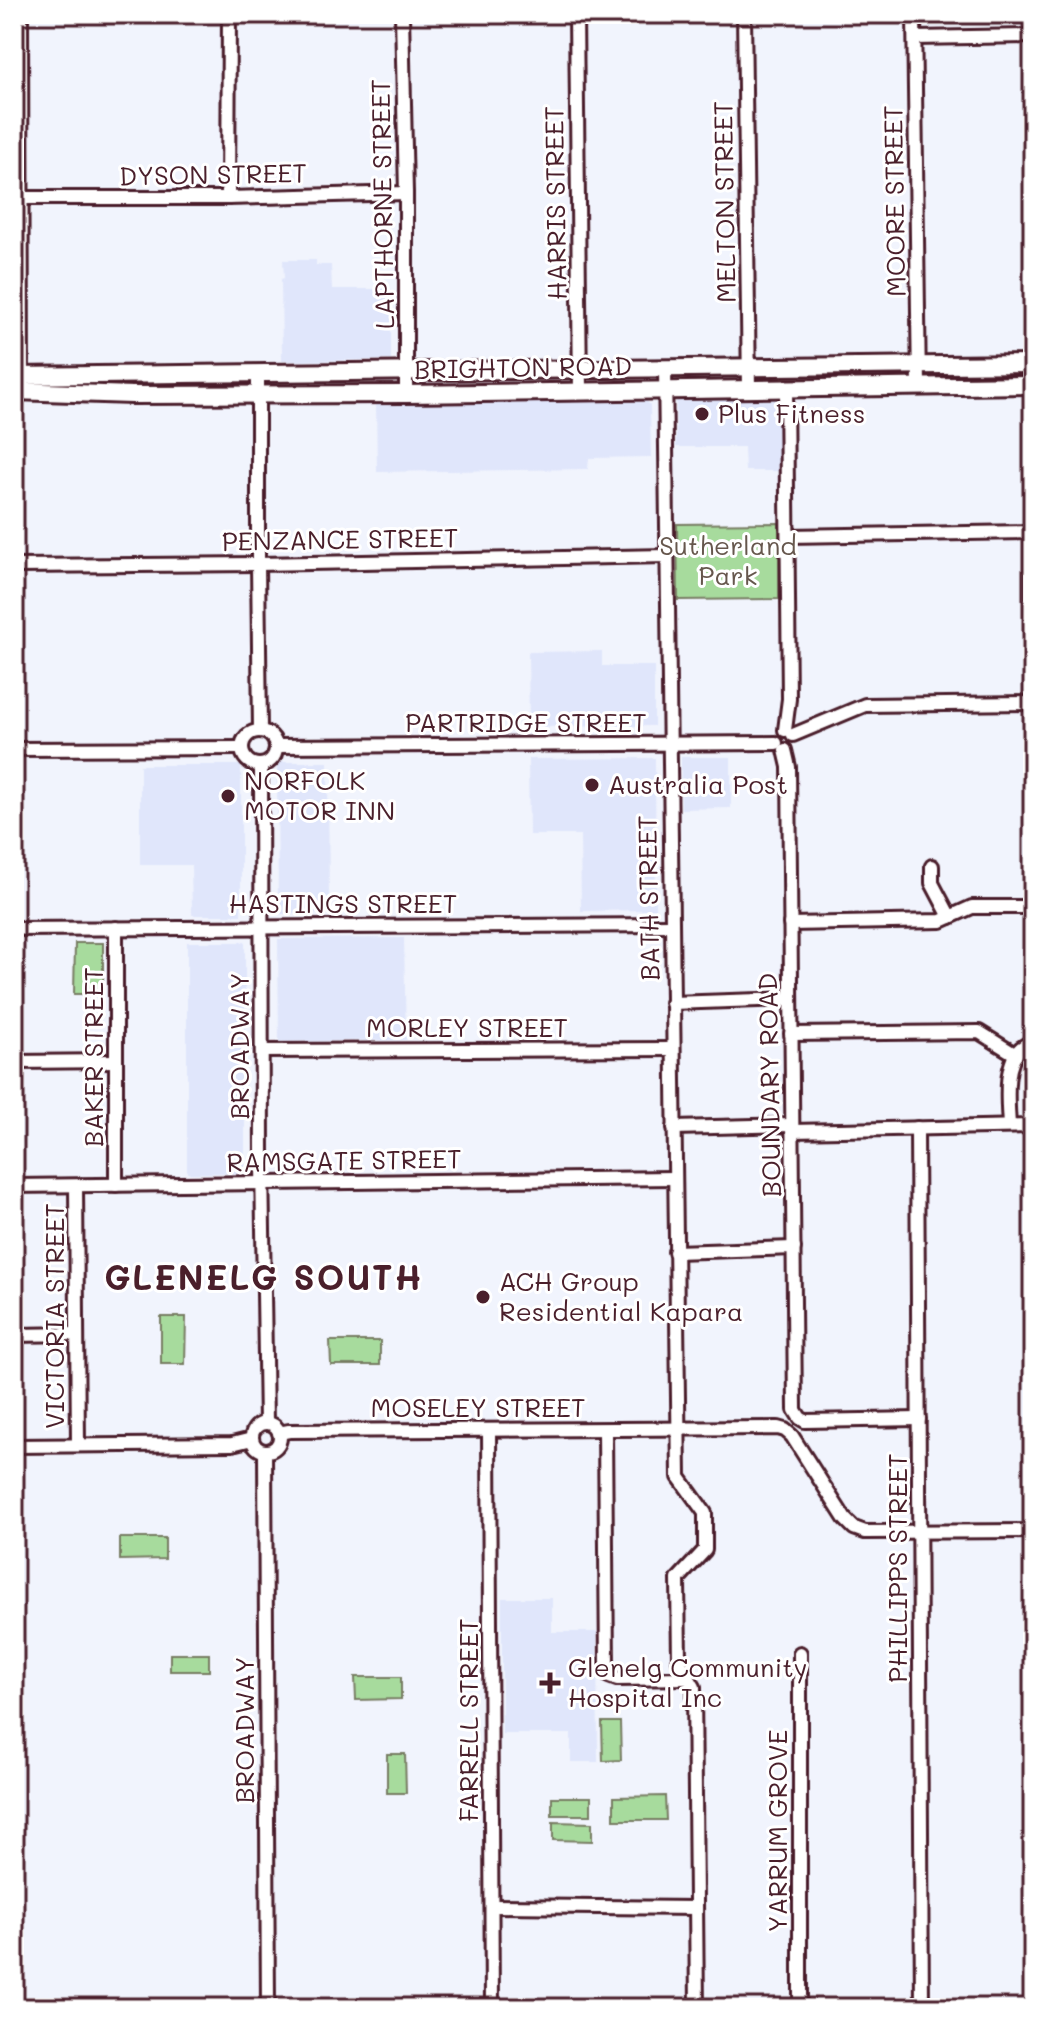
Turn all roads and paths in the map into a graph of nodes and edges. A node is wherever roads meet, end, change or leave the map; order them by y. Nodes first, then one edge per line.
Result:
1 (21, 14) edge
2 (229, 14) edge
3 (402, 14) edge
4 (576, 14) edge
5 (744, 14) edge
6 (914, 14) edge
7 (1033, 36) edge
8 (14, 37) edge
9 (915, 38) junction
10 (21, 51) junction
11 (406, 193) junction
12 (21, 198) junction
13 (228, 198) junction
14 (1033, 364) edge
15 (665, 367) junction
16 (918, 367) junction
17 (749, 369) junction
18 (581, 370) junction
19 (406, 372) junction
20 (258, 373) junction
21 (18, 384) edge
22 (1033, 385) edge
23 (919, 387) junction
24 (749, 389) junction
25 (786, 389) junction
26 (665, 390) junction
27 (580, 391) junction
28 (258, 394) junction
29 (406, 394) junction
30 (1033, 532) edge
31 (788, 536) junction
32 (667, 556) junction
33 (258, 564) junction
34 (14, 566) edge
35 (789, 699) junction
36 (1033, 703) edge
37 (811, 727) junction
38 (260, 730) junction
39 (789, 733) junction
40 (669, 744) junction
41 (276, 746) junction
42 (780, 746) junction
43 (242, 748) junction
44 (14, 749) edge
45 (261, 765) junction
46 (932, 866) dead end
47 (1033, 907) edge
48 (950, 917) junction
49 (790, 924) junction
50 (671, 925) junction
51 (261, 926) junction
52 (116, 928) junction
53 (14, 929) edge
54 (791, 999) junction
55 (672, 1003) junction
56 (791, 1034) junction
57 (1033, 1041) edge
58 (673, 1049) junction
59 (262, 1051) junction
60 (1016, 1055) junction
61 (116, 1061) junction
62 (14, 1062) edge
63 (1009, 1126) junction
64 (1033, 1126) edge
65 (674, 1128) junction
66 (792, 1128) junction
67 (917, 1128) junction
68 (674, 1178) junction
69 (263, 1184) junction
70 (116, 1185) junction
71 (14, 1186) edge
72 (76, 1186) junction
73 (794, 1248) junction
74 (675, 1252) junction
75 (77, 1334) junction
76 (14, 1335) edge
77 (919, 1419) junction
78 (266, 1423) junction
79 (677, 1429) junction
80 (605, 1430) junction
81 (489, 1431) junction
82 (279, 1433) junction
83 (252, 1439) junction
84 (78, 1445) junction
85 (14, 1446) edge
86 (265, 1451) junction
87 (1033, 1531) edge
88 (920, 1532) junction
89 (800, 1653) dead end
90 (689, 1678) junction
91 (492, 1906) junction
92 (696, 1908) junction
93 (268, 2008) edge
94 (492, 2008) edge
95 (697, 2008) edge
96 (800, 2008) edge
97 (922, 2008) edge

1 - 10 street
2 - 13 street
3 - 11 street, LAPTHORNE STREET
4 - 18 street, HARRIS STREET
5 - 17 street, MELTON STREET
6 - 9 street, MOORE STREET
7 - 9 street
8 - 10 street
9 - 16 street, MOORE STREET
10 - 12 street
11 - 13 street, DYSON STREET
11 - 19 street, LAPTHORNE STREET
12 - 13 street, DYSON STREET
12 - 21 street
14 - 16 main road, BRIGHTON ROAD
15 - 17 main road, BRIGHTON ROAD
15 - 18 main road, BRIGHTON ROAD
15 - 26 street, BATH STREET
16 - 17 main road, BRIGHTON ROAD
16 - 23 street, MOORE STREET
17 - 24 street, MELTON STREET
18 - 19 main road, BRIGHTON ROAD
18 - 27 street, HARRIS STREET
19 - 20 main road, BRIGHTON ROAD
19 - 29 street, LAPTHORNE STREET
20 - 21 main road, BRIGHTON ROAD
20 - 28 street
21 - 28 main road, BRIGHTON ROAD
22 - 23 main road, BRIGHTON ROAD
23 - 25 main road, BRIGHTON ROAD
24 - 25 main road, BRIGHTON ROAD
24 - 26 main road, BRIGHTON ROAD
25 - 31 street
26 - 27 main road, BRIGHTON ROAD
26 - 32 street, BATH STREET
27 - 29 main road, BRIGHTON ROAD
28 - 29 main road, BRIGHTON ROAD
28 - 33 street
30 - 31 street
30 - 36 street
31 - 35 street
32 - 33 street, PENZANCE STREET
32 - 40 street, BATH STREET
33 - 34 street, PENZANCE STREET
33 - 38 street
35 - 37 street
35 - 39 street
36 - 37 street
37 - 39 street
38 - 41 street
38 - 43 street
39 - 42 street
40 - 41 street, PARTRIDGE STREET
40 - 42 street, PARTRIDGE STREET
40 - 50 street, BATH STREET
41 - 45 street
42 - 49 street, BOUNDARY ROAD
43 - 44 street
43 - 45 street
45 - 51 street, BROADWAY
46 - 48 street
47 - 48 street
48 - 49 street
49 - 54 street, BOUNDARY ROAD
50 - 51 street, HASTINGS STREET
50 - 55 street, BATH STREET
51 - 52 street, HASTINGS STREET
51 - 59 street, BROADWAY
52 - 53 street, HASTINGS STREET
52 - 61 street, BAKER STREET
54 - 55 street
54 - 56 street, BOUNDARY ROAD
55 - 58 street, BATH STREET
56 - 60 street
56 - 66 street, BOUNDARY ROAD
57 - 60 street
58 - 59 street, MORLEY STREET
58 - 65 street, BATH STREET
59 - 69 street, BROADWAY
60 - 63 street
61 - 62 street
61 - 70 street, BAKER STREET
63 - 64 street
63 - 67 street
65 - 66 street
65 - 68 street, BATH STREET
66 - 67 street
66 - 73 street, BOUNDARY ROAD
67 - 77 street, PHILLIPPS STREET
68 - 69 street, RAMSGATE STREET
68 - 74 street, BATH STREET
69 - 70 street, RAMSGATE STREET
69 - 78 street, BROADWAY
70 - 72 street, RAMSGATE STREET
71 - 72 street, RAMSGATE STREET
72 - 75 street, VICTORIA STREET
73 - 74 street
73 - 77 street, BOUNDARY ROAD
74 - 79 street, BATH STREET
75 - 76 street
75 - 84 street, VICTORIA STREET
77 - 88 street, PHILLIPPS STREET
78 - 82 street
78 - 83 street
79 - 80 street, MOSELEY STREET
79 - 88 street, MOSELEY STREET
79 - 90 street, BATH STREET
80 - 81 street, MOSELEY STREET
80 - 90 street
81 - 82 street, MOSELEY STREET
81 - 91 street, FARRELL STREET
82 - 86 street
83 - 84 street
83 - 86 street
84 - 85 street
86 - 93 street, BROADWAY
87 - 88 street
88 - 97 street, PHILLIPPS STREET
89 - 96 street, YARRUM GROVE
90 - 92 street, BATH STREET
91 - 92 street
91 - 94 street, FARRELL STREET
92 - 95 street, BATH STREET

